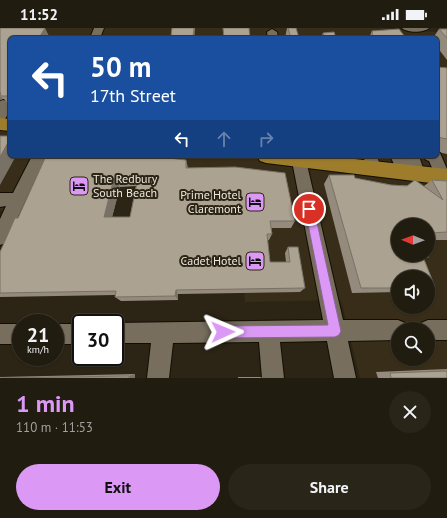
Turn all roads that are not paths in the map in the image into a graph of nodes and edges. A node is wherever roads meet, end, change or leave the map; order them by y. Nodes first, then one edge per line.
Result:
1 (406, 28) edge
2 (424, 28) edge
3 (38, 158) edge
4 (298, 158) edge
5 (436, 158) edge
6 (372, 162) edge
7 (408, 165) edge
8 (445, 177) edge
9 (18, 199) junction
10 (0, 200) edge
11 (0, 237) edge
12 (391, 330) edge
13 (335, 331) junction
14 (269, 332) junction
15 (124, 333) edge
16 (163, 333) junction
17 (0, 334) edge
18 (12, 334) edge
19 (158, 378) edge
20 (273, 378) edge
21 (344, 378) edge

1 - 2 street
3 - 9 street
4 - 6 main road
4 - 13 street
5 - 8 street
6 - 7 main road
7 - 8 main road
9 - 10 street
9 - 11 street
12 - 13 street
13 - 14 street
13 - 21 street
14 - 16 street
14 - 20 street
15 - 16 street
16 - 19 street
17 - 18 street

